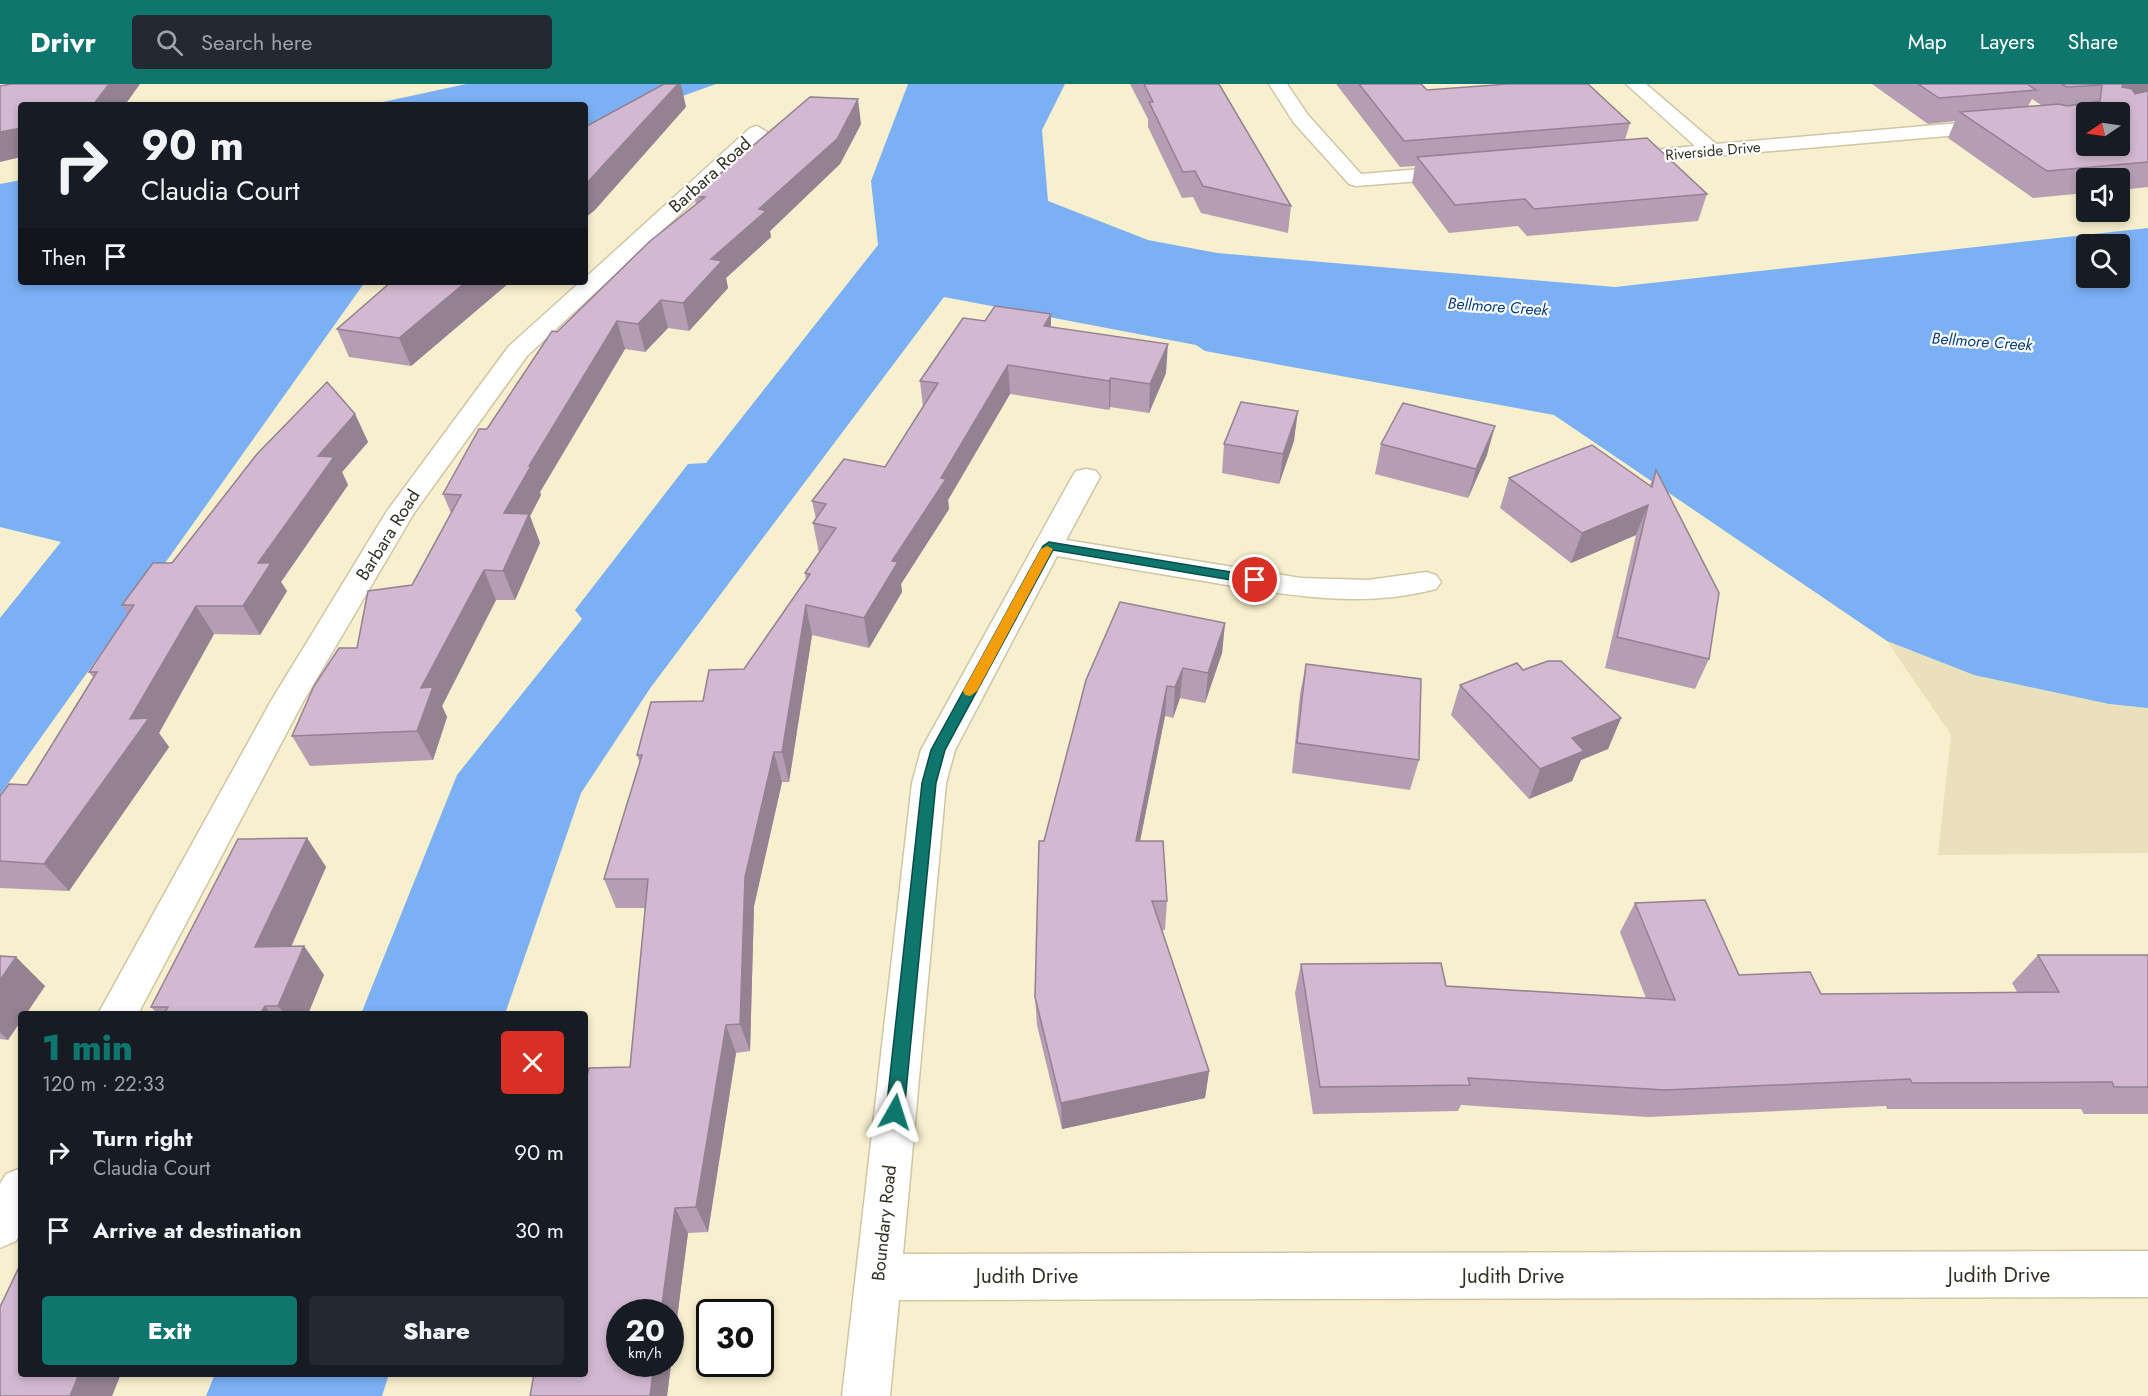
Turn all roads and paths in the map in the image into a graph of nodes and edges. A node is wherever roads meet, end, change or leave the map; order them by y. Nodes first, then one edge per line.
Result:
1 (1278, 84) edge
2 (1635, 84) edge
3 (2026, 106) edge
4 (2076, 120) edge
5 (2053, 123) junction
6 (757, 132) dead end
7 (1713, 151) junction
8 (1606, 160) edge
9 (1475, 170) edge
10 (1086, 477) dead end
11 (1049, 546) junction
12 (1426, 582) dead end
13 (120, 1011) edge
14 (18, 1194) edge
15 (0, 1226) edge
16 (2148, 1274) edge
17 (878, 1277) junction
18 (866, 1396) edge

1 - 9 street
2 - 7 street
3 - 5 street
4 - 5 street, Riverside Drive
5 - 7 street, Riverside Drive
6 - 13 street, Barbara Road
7 - 8 street, Riverside Drive
10 - 11 street, Boundary Road
11 - 12 street
11 - 17 street, Boundary Road
14 - 15 street
16 - 17 street, Judith Drive
17 - 18 street, Boundary Road

